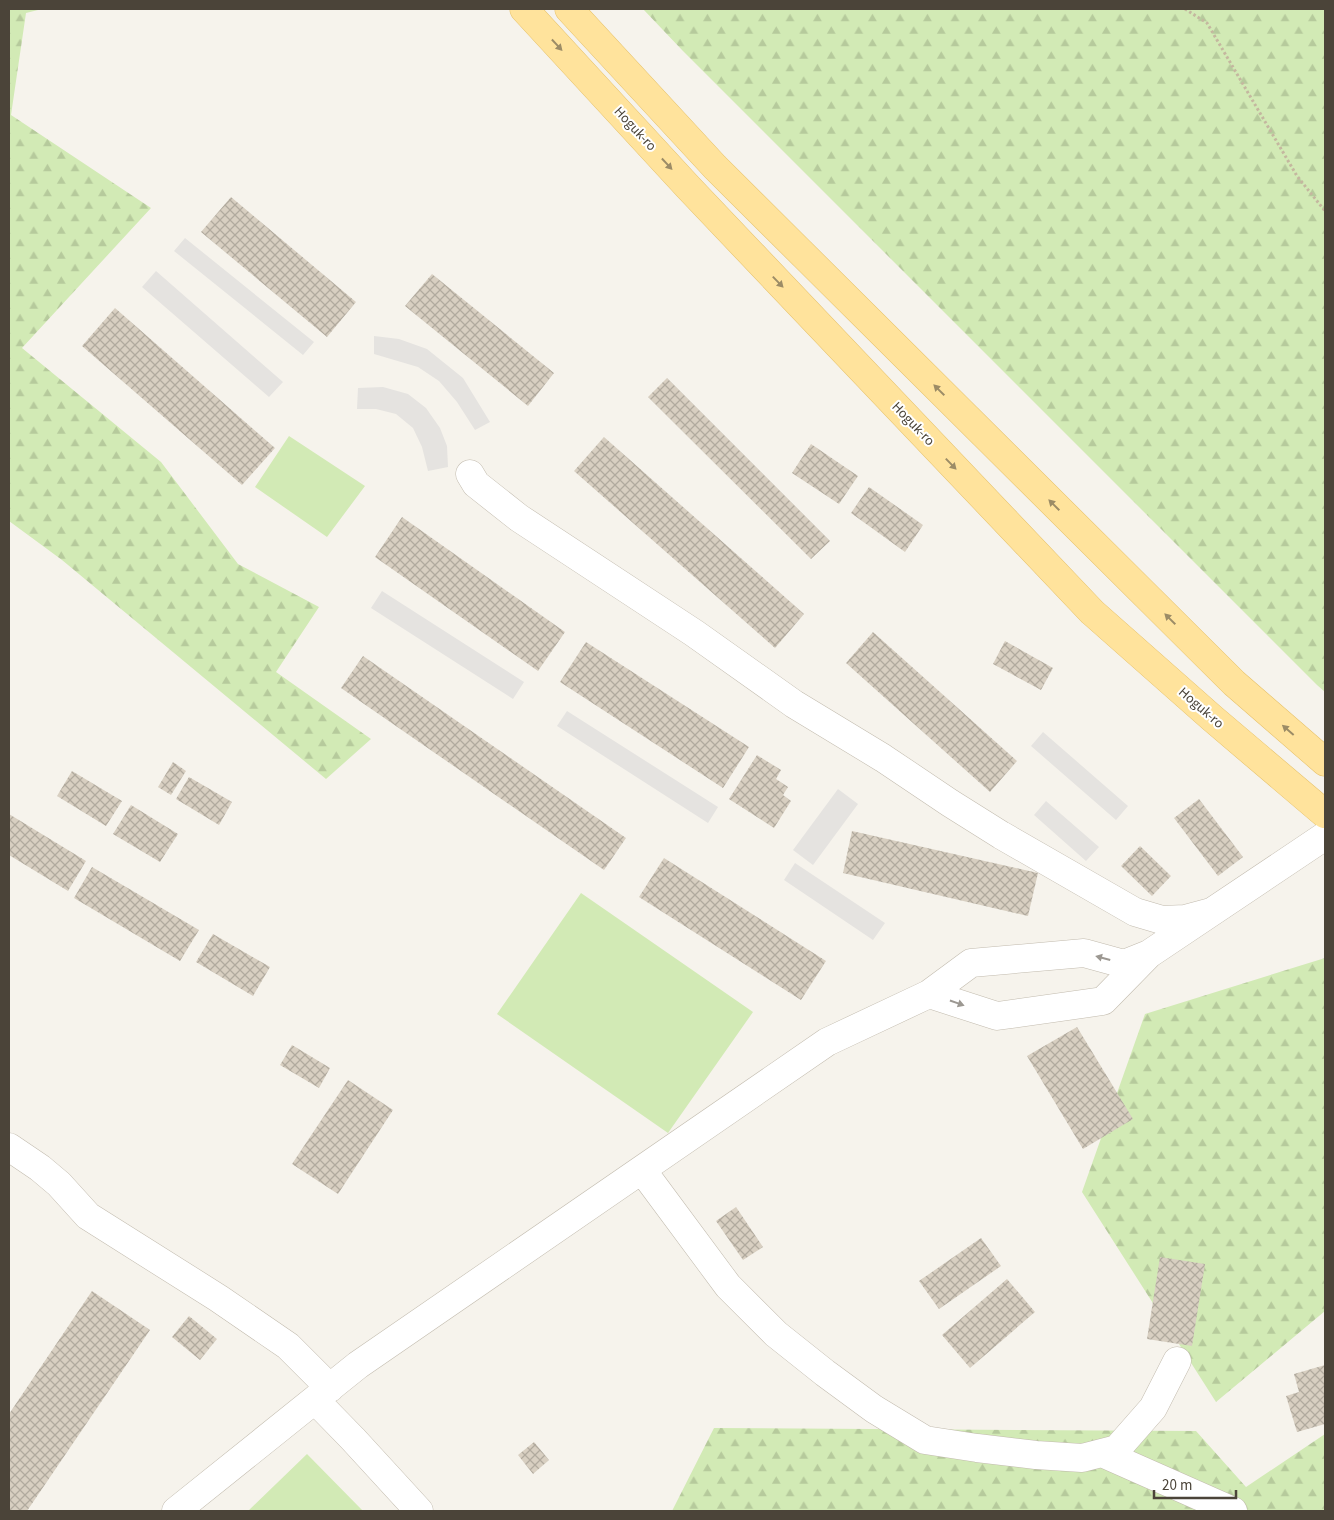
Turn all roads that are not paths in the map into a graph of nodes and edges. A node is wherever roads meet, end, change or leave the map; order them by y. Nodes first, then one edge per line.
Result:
1 (524, 9) edge
2 (570, 9) edge
3 (470, 474) dead end
4 (1325, 762) edge
5 (1325, 814) edge
6 (1325, 836) edge
7 (1211, 912) junction
8 (1149, 954) junction
9 (929, 994) junction
10 (9, 1147) edge
11 (642, 1170) junction
12 (1177, 1361) dead end
13 (322, 1394) junction
14 (1102, 1453) junction
15 (176, 1511) edge
16 (419, 1511) edge
17 (1233, 1511) edge

1 -> 5 main road, Hoguk-ro
4 -> 2 main road
3 - 7 lane
6 - 7 lane
7 - 8 lane
8 -> 9 lane
9 -> 8 lane
9 - 11 lane
10 - 13 lane
11 - 13 lane
11 - 14 lane
12 - 14 lane
13 - 15 lane
13 - 16 lane
14 - 17 lane

